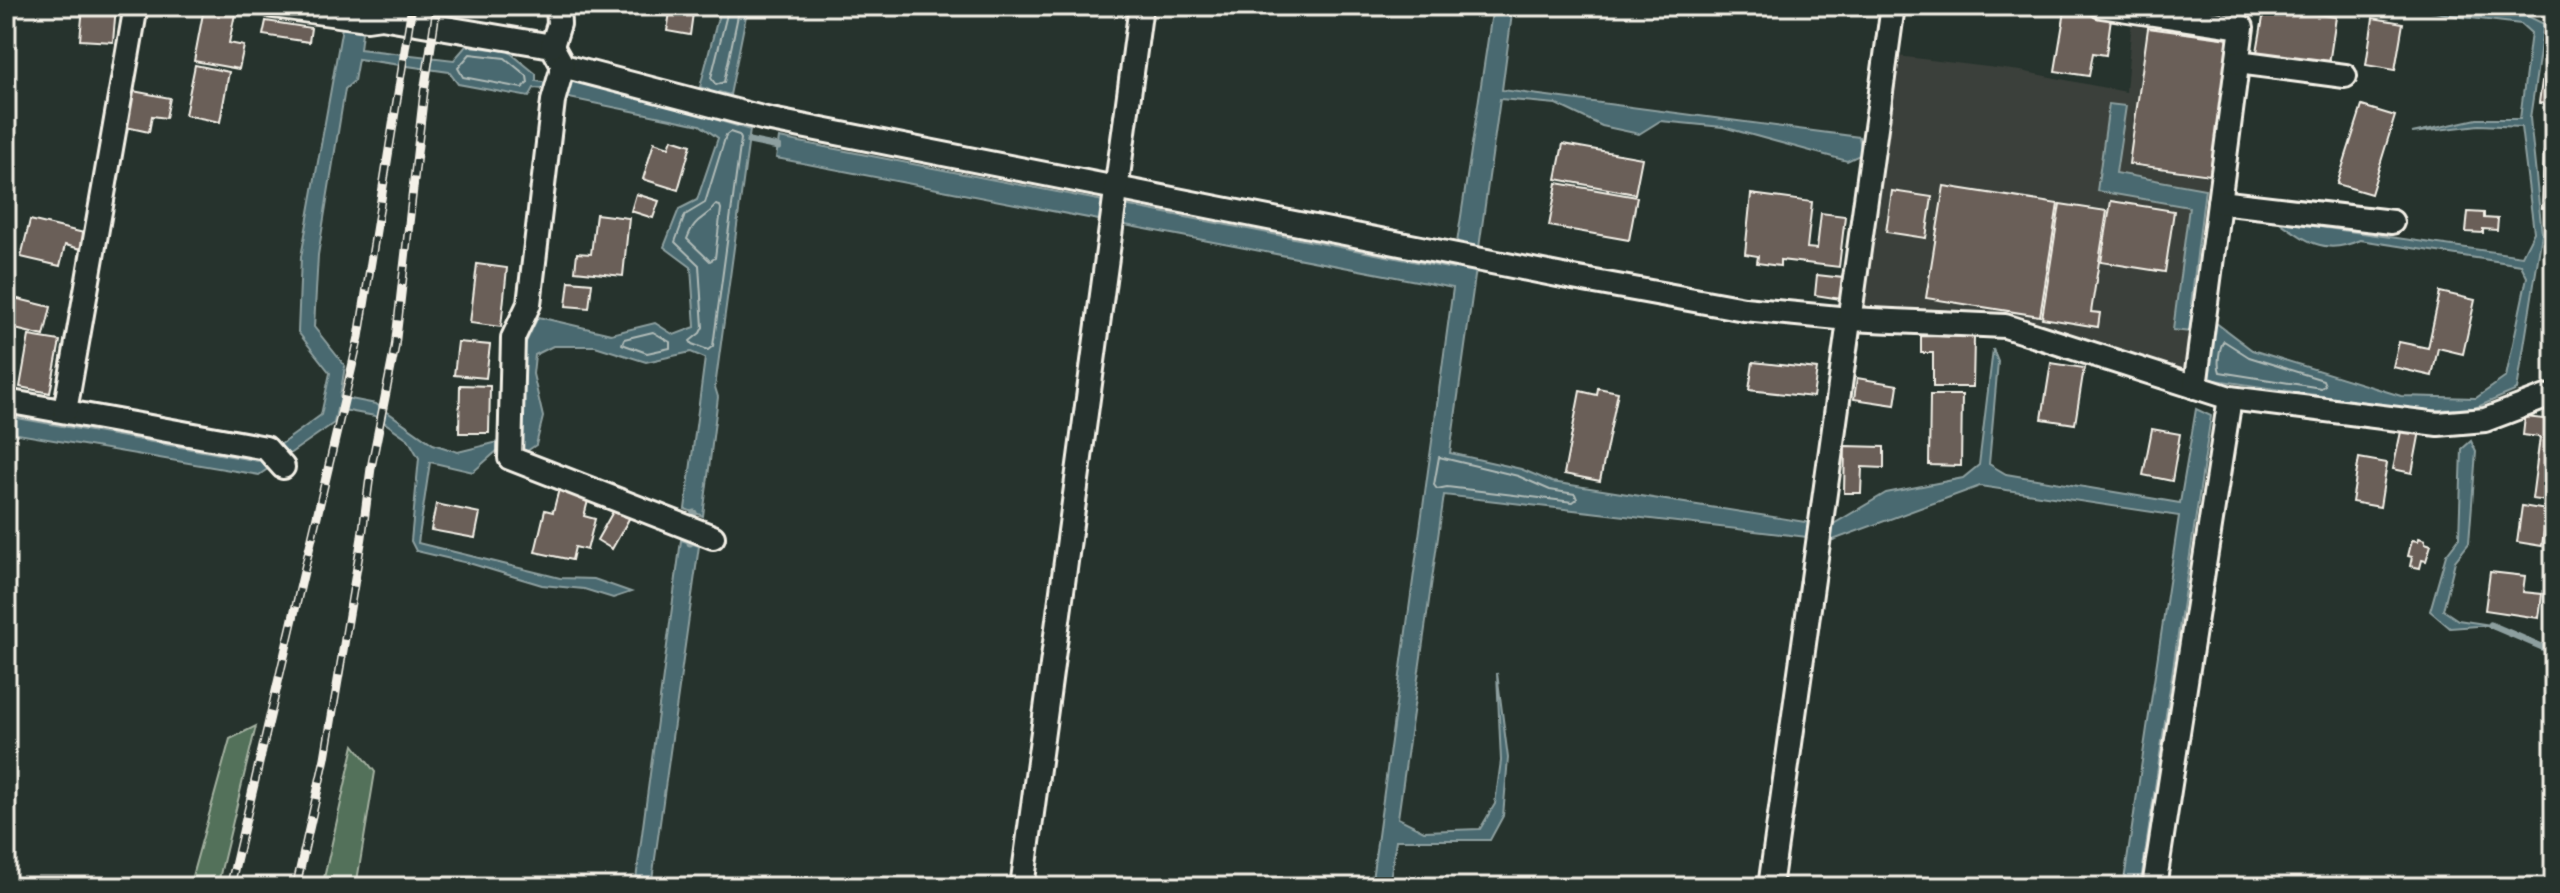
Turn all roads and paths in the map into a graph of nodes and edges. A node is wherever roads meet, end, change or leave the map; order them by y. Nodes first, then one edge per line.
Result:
1 (136, 6) edge
2 (273, 6) edge
3 (558, 6) edge
4 (1141, 6) edge
5 (1893, 6) edge
6 (2101, 6) edge
7 (380, 12) edge
8 (2238, 62) junction
9 (558, 63) junction
10 (2345, 76) dead end
11 (1118, 193) junction
12 (2219, 202) junction
13 (2392, 222) dead end
14 (1849, 319) junction
15 (2195, 387) junction
16 (2554, 396) edge
17 (2230, 398) junction
18 (6, 401) edge
19 (65, 411) junction
20 (283, 467) dead end
21 (699, 532) dead end
22 (1022, 887) edge
23 (1770, 887) edge
24 (2154, 887) edge

1 - 19 street
2 - 7 street
3 - 9 street
4 - 11 street
5 - 14 street
6 - 8 street
7 - 9 street
8 - 10 street
8 - 12 street
9 - 11 street
9 - 21 street
11 - 14 street
11 - 22 street
12 - 13 street
12 - 15 street
14 - 15 street
14 - 23 street
15 - 17 street
16 - 17 street
17 - 24 street
18 - 19 street
19 - 20 street

